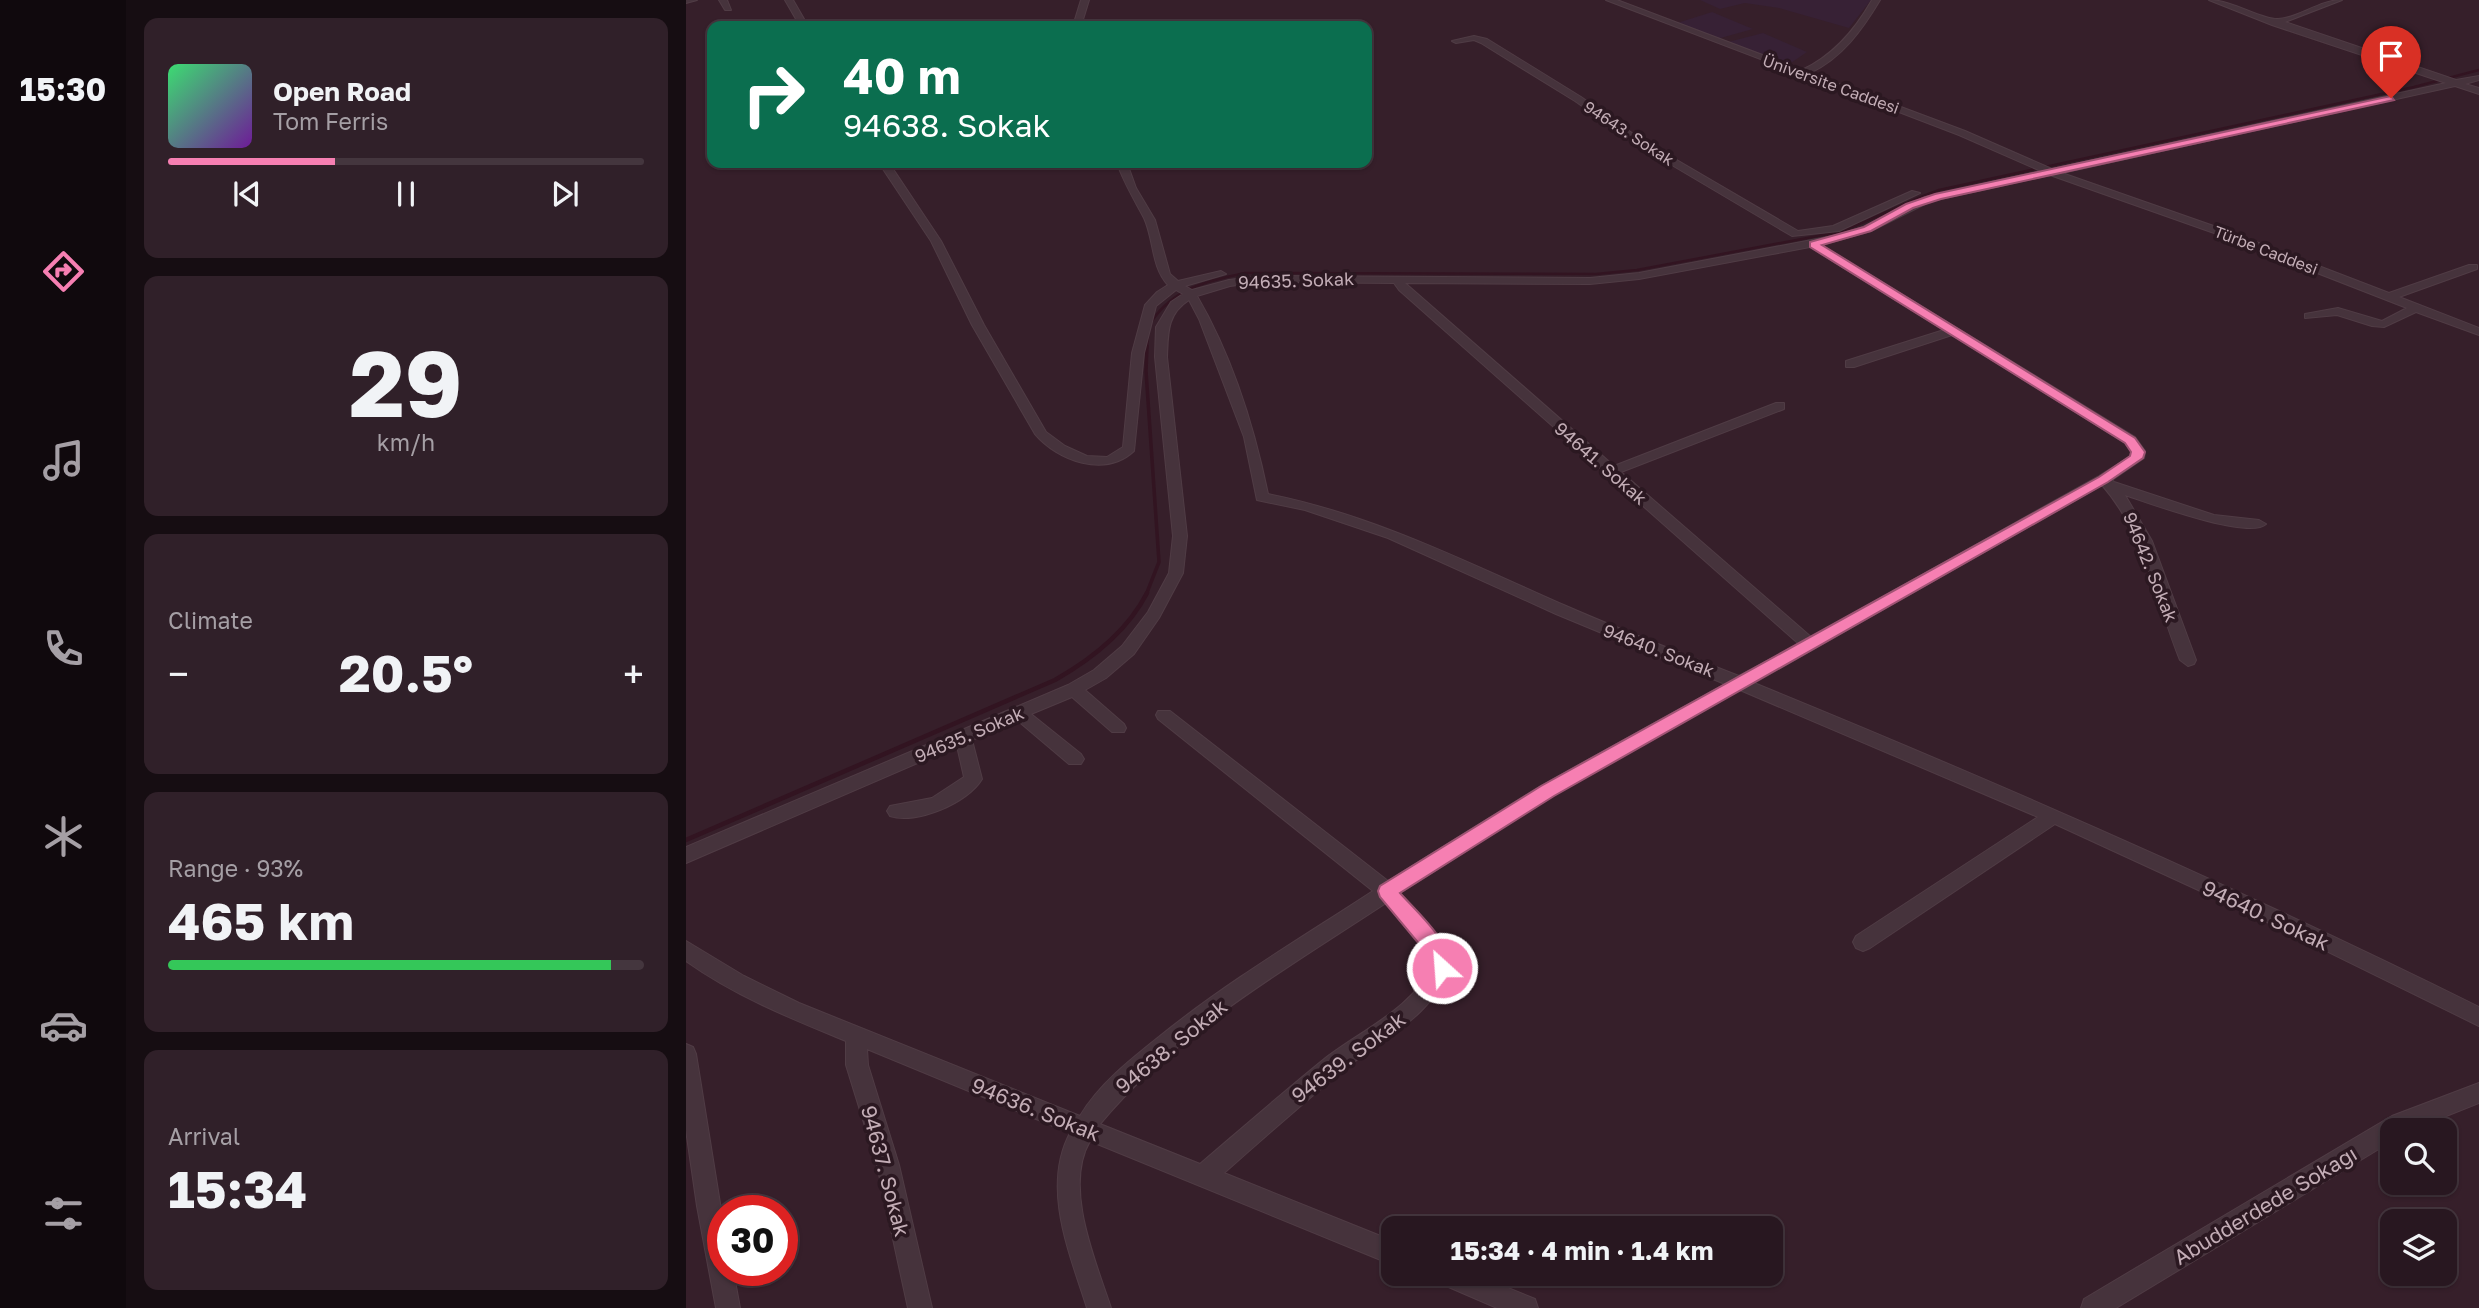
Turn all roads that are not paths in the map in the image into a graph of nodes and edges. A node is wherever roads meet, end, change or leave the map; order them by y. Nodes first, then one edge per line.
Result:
1 (693, 0) edge
2 (723, 0) edge
3 (789, 0) edge
4 (1085, 0) edge
5 (1610, 0) edge
6 (1876, 0) edge
7 (2213, 0) edge
8 (2338, 0) edge
9 (686, 1) edge
10 (728, 8) dead end
11 (801, 21) edge
12 (1079, 21) edge
13 (2275, 23) junction
14 (1457, 41) dead end
15 (1802, 73) junction
16 (2479, 78) edge
17 (2460, 83) junction
18 (2479, 91) edge
19 (2036, 165) junction
20 (887, 168) edge
21 (1124, 168) edge
22 (2051, 172) junction
23 (1807, 239) junction
24 (1318, 267) dead end
25 (2473, 267) dead end
26 (1396, 278) junction
27 (1176, 285) junction
28 (1191, 294) junction
29 (2389, 297) junction
30 (2415, 307) junction
31 (2309, 316) dead end
32 (1954, 331) junction
33 (2479, 332) edge
34 (1850, 364) dead end
35 (1780, 407) dead end
36 (1611, 472) junction
37 (2107, 482) junction
38 (2259, 524) dead end
39 (1810, 645) junction
40 (2188, 660) dead end
41 (1742, 682) junction
42 (1074, 689) junction
43 (1019, 713) junction
44 (1164, 715) dead end
45 (1118, 728) dead end
46 (962, 737) junction
47 (1075, 759) dead end
48 (896, 810) dead end
49 (2052, 817) junction
50 (686, 855) edge
51 (1387, 891) junction
52 (1863, 942) dead end
53 (686, 950) edge
54 (2479, 1017) edge
55 (856, 1034) junction
56 (686, 1054) edge
57 (2479, 1093) edge
58 (1084, 1129) junction
59 (1204, 1175) junction
60 (1381, 1248) edge
61 (1474, 1286) edge
62 (728, 1308) edge
63 (920, 1308) edge
64 (1098, 1308) edge
65 (1526, 1308) edge
66 (2093, 1308) edge

1 - 9 street
2 - 10 street
3 - 11 street
4 - 12 street
5 - 15 street, Üniversite Caddesi
6 - 15 street
7 - 13 street
8 - 13 street
13 - 17 street
14 - 23 street, 94643. Sokak
15 - 19 street, Üniversite Caddesi
16 - 17 street, 94635. Sokak
17 - 18 street
17 - 22 street, 94635. Sokak
19 - 22 street, Üniversite Caddesi
19 - 23 street, 94635. Sokak
20 - 27 street
21 - 27 street
22 - 23 street, 94635. Sokak
22 - 29 street, Türbe Caddesi
23 - 26 street, 94635. Sokak
23 - 32 street, 94638. Sokak
24 - 27 street
25 - 29 street
26 - 28 street, 94635. Sokak
26 - 36 street, 94641. Sokak
27 - 28 street
28 - 41 street, 94640. Sokak
28 - 42 street, 94635. Sokak
29 - 30 street, Türbe Caddesi
30 - 31 street
30 - 33 street, Türbe Caddesi
32 - 34 street
32 - 37 street, 94638. Sokak
35 - 36 street
36 - 39 street, 94641. Sokak
37 - 38 street
37 - 39 street, 94638. Sokak
37 - 40 street, 94642. Sokak
39 - 41 street, 94638. Sokak
41 - 49 street, 94640. Sokak
41 - 51 street, 94638. Sokak
42 - 43 street, 94635. Sokak
42 - 45 street
43 - 46 street, 94635. Sokak
43 - 47 street
44 - 51 street
46 - 48 street
46 - 50 street, 94635. Sokak
49 - 52 street
49 - 54 street, 94640. Sokak
51 - 58 street, 94638. Sokak
51 - 59 street, 94639. Sokak
53 - 55 street, 94636. Sokak
55 - 58 street, 94636. Sokak
55 - 63 street, 94637. Sokak
56 - 62 street
57 - 66 street, Abudderdede Sokağı
58 - 59 street, 94636. Sokak
58 - 64 street, 94638. Sokak
59 - 60 street, 94636. Sokak
61 - 65 street

